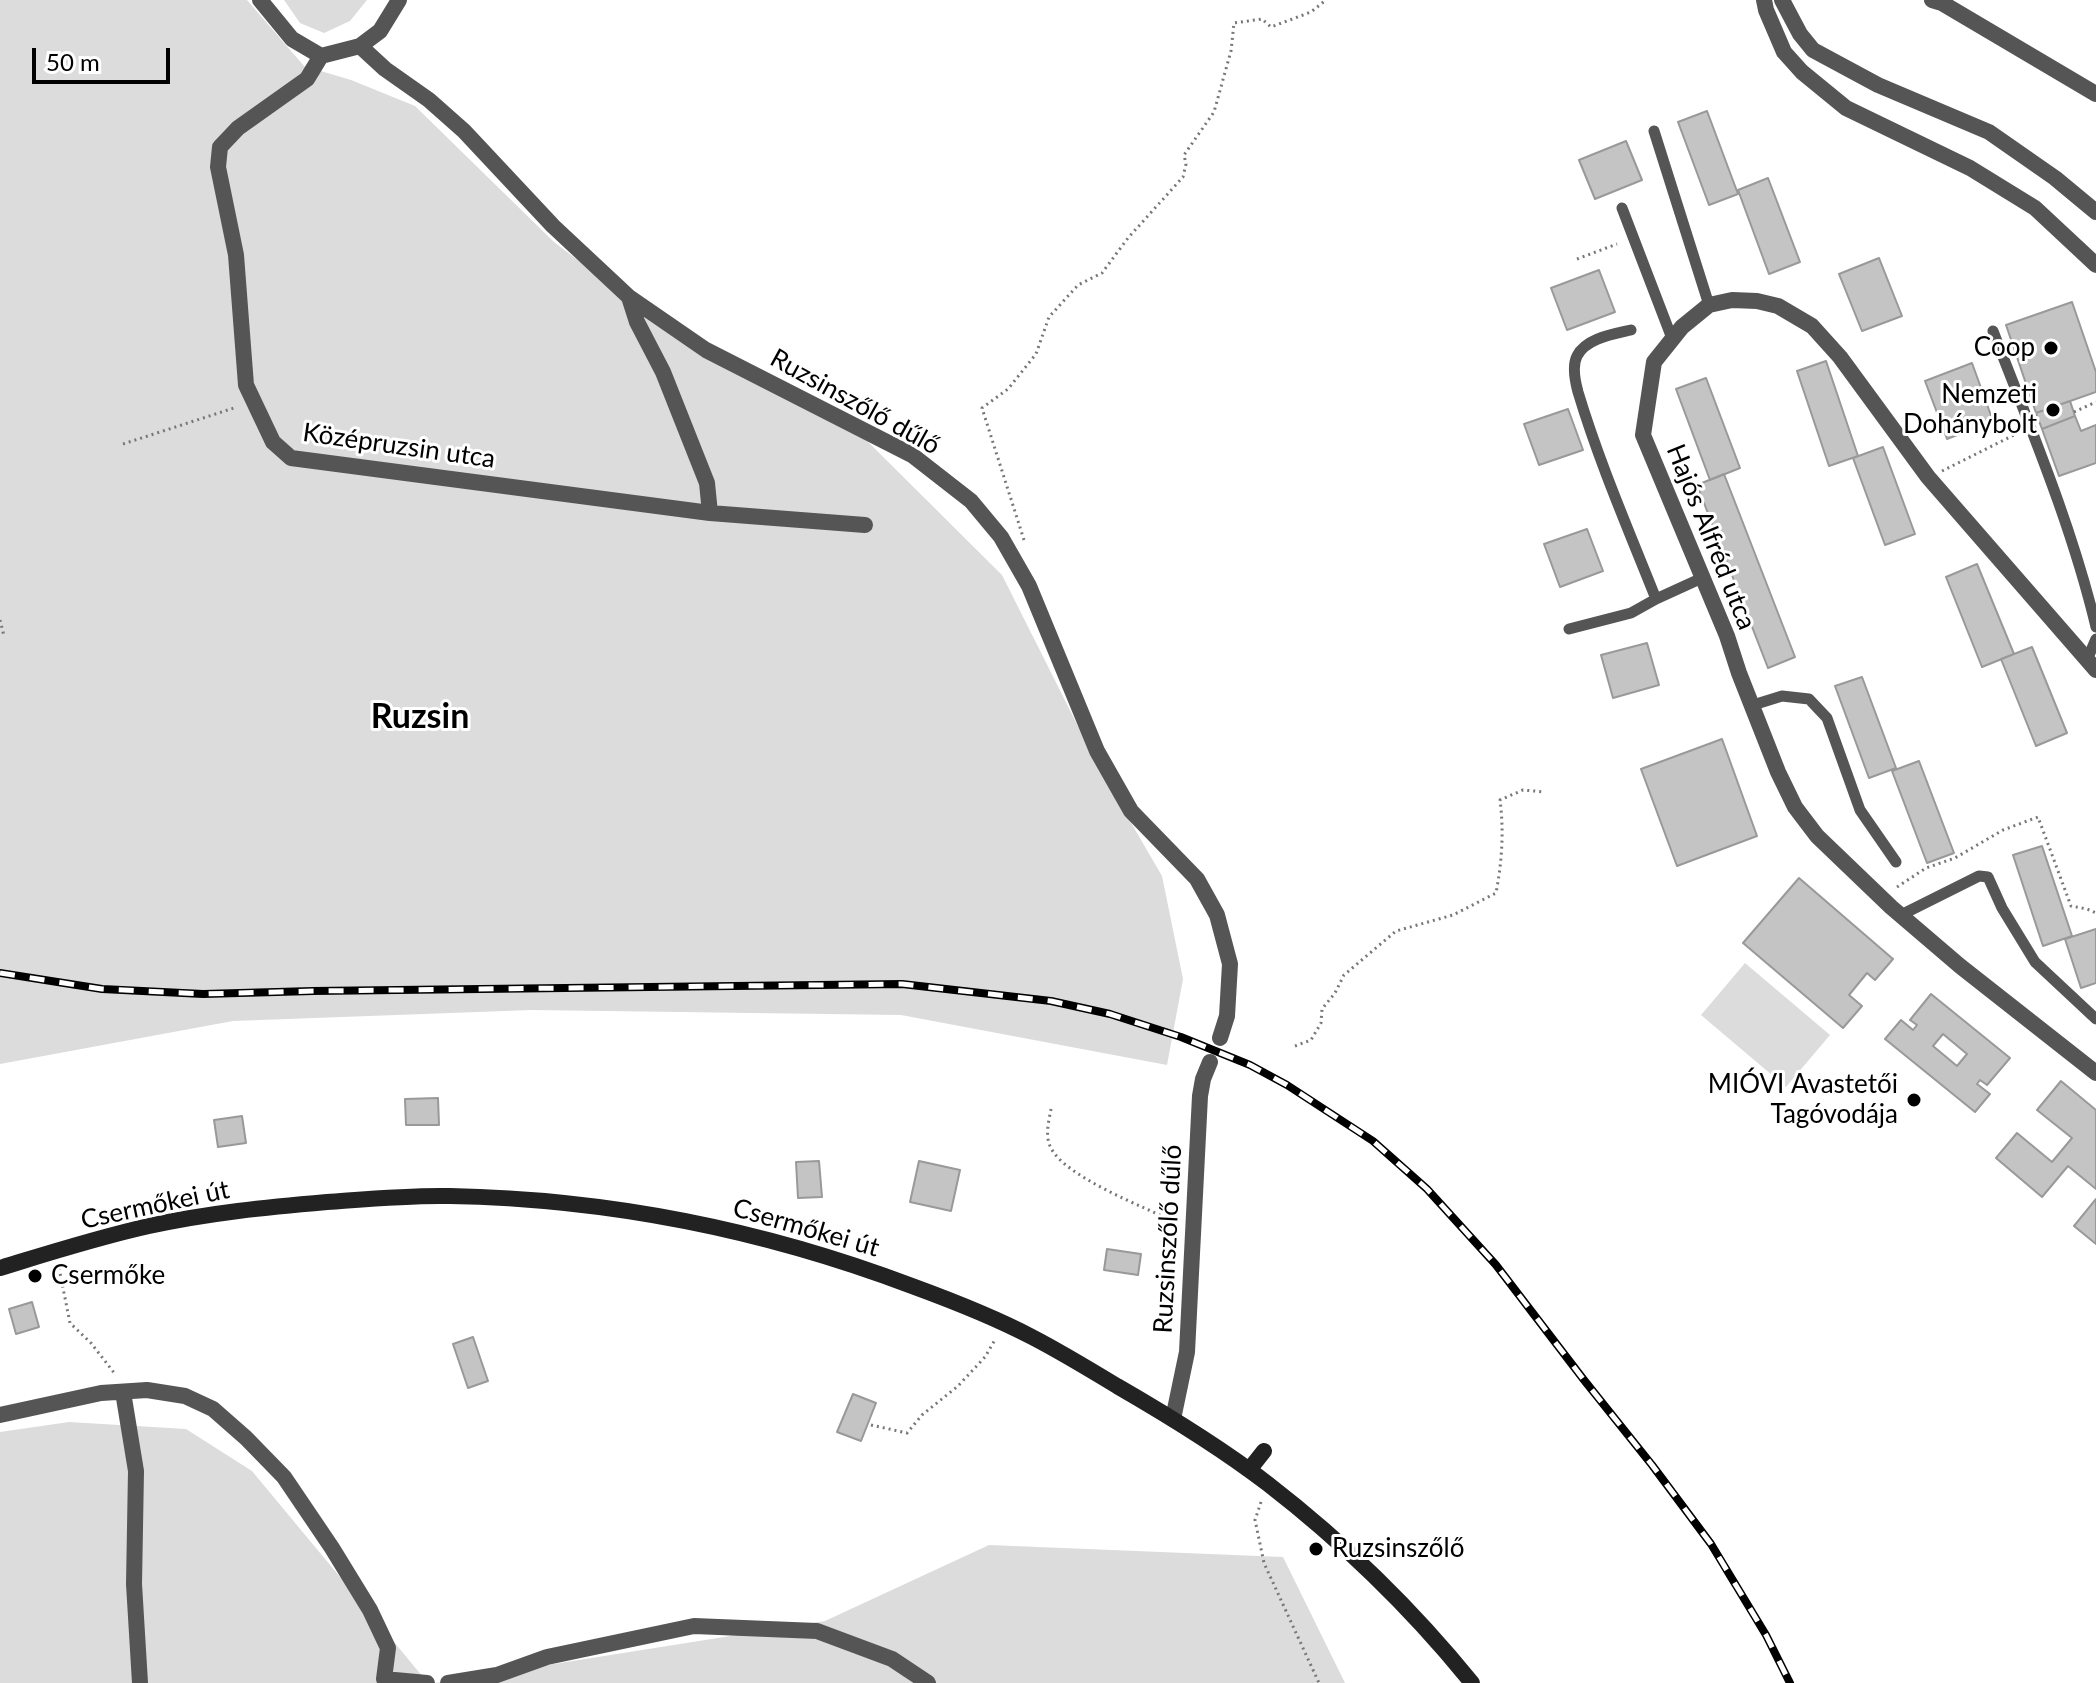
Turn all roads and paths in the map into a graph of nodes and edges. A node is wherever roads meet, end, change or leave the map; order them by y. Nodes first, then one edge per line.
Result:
1 (260, 0) edge
2 (399, 0) edge
3 (1326, 0) edge
4 (1932, 0) edge
5 (1787, 1) edge
6 (1765, 5) edge
7 (360, 46) junction
8 (321, 56) junction
9 (2096, 94) edge
10 (1654, 131) dead end
11 (1622, 208) dead end
12 (2096, 212) edge
13 (1617, 244) dead end
14 (1577, 259) dead end
15 (2096, 265) edge
16 (629, 297) junction
17 (1709, 305) junction
18 (1631, 330) dead end
19 (1993, 331) dead end
20 (1673, 341) junction
21 (246, 385) junction
22 (2096, 402) edge
23 (2074, 412) dead end
24 (2030, 428) junction
25 (123, 444) dead end
26 (1928, 477) junction
27 (710, 513) junction
28 (865, 525) dead end
29 (1021, 571) junction
30 (1702, 578) junction
31 (1656, 599) junction
32 (0, 620) edge
33 (2096, 627) edge
34 (1569, 629) dead end
35 (4, 636) dead end
36 (2096, 639) edge
37 (2090, 664) edge
38 (1753, 705) junction
39 (1545, 792) dead end
40 (1896, 862) dead end
41 (1892, 890) dead end
42 (2096, 913) edge
43 (1901, 915) junction
44 (2096, 1019) edge
45 (1220, 1038) dead end
46 (1295, 1046) dead end
47 (1210, 1062) dead end
48 (2096, 1073) edge
49 (1051, 1109) dead end
50 (1194, 1233) junction
51 (56, 1251) junction
52 (0, 1268) edge
53 (1004, 1323) junction
54 (123, 1392) junction
55 (0, 1415) edge
56 (1173, 1419) junction
57 (871, 1425) dead end
58 (1264, 1451) dead end
59 (1249, 1470) junction
60 (1267, 1484) junction
61 (382, 1681) edge
62 (140, 1683) edge
63 (427, 1683) edge
64 (448, 1683) edge
65 (928, 1683) edge
66 (1319, 1683) edge
67 (1472, 1683) edge

1 - 8 street
2 - 7 street
3 - 29 path
4 - 9 street
5 - 6 street
5 - 12 street
6 - 15 street
7 - 8 street
7 - 16 street, Ruzsinszőlő dűlő
8 - 21 street, Középruzsin utca
10 - 17 lane
11 - 20 lane
13 - 14 path
16 - 27 street
16 - 29 street, Ruzsinszőlő dűlő
17 - 20 street, Hajós Alfréd utca
17 - 26 street
18 - 31 lane
19 - 24 lane
20 - 30 street, Hajós Alfréd utca
21 - 25 path
21 - 27 street, Középruzsin utca
22 - 23 path
24 - 26 path
24 - 33 lane
26 - 37 street
27 - 28 street, Középruzsin utca
29 - 45 street, Ruzsinszőlő dűlő
30 - 31 lane
30 - 38 street, Hajós Alfréd utca
31 - 34 lane
32 - 35 path
36 - 37 lane
38 - 40 lane
38 - 43 street, Hajós Alfréd utca
39 - 46 path
41 - 42 path
43 - 44 lane
43 - 48 street, Hajós Alfréd utca
47 - 50 street, Ruzsinszőlő dűlő
49 - 50 path
50 - 56 street, Ruzsinszőlő dűlő
51 - 52 main road, Csermőkei út
51 - 53 main road, Csermőkei út
51 - 54 path
53 - 56 main road, Csermőkei út
53 - 57 path
54 - 55 street
54 - 61 street
54 - 62 street
56 - 59 main road, Csermőkei út
58 - 59 main road
59 - 60 main road, Csermőkei út
60 - 66 path
60 - 67 main road, Csermőkei út
61 - 63 street
64 - 65 street

